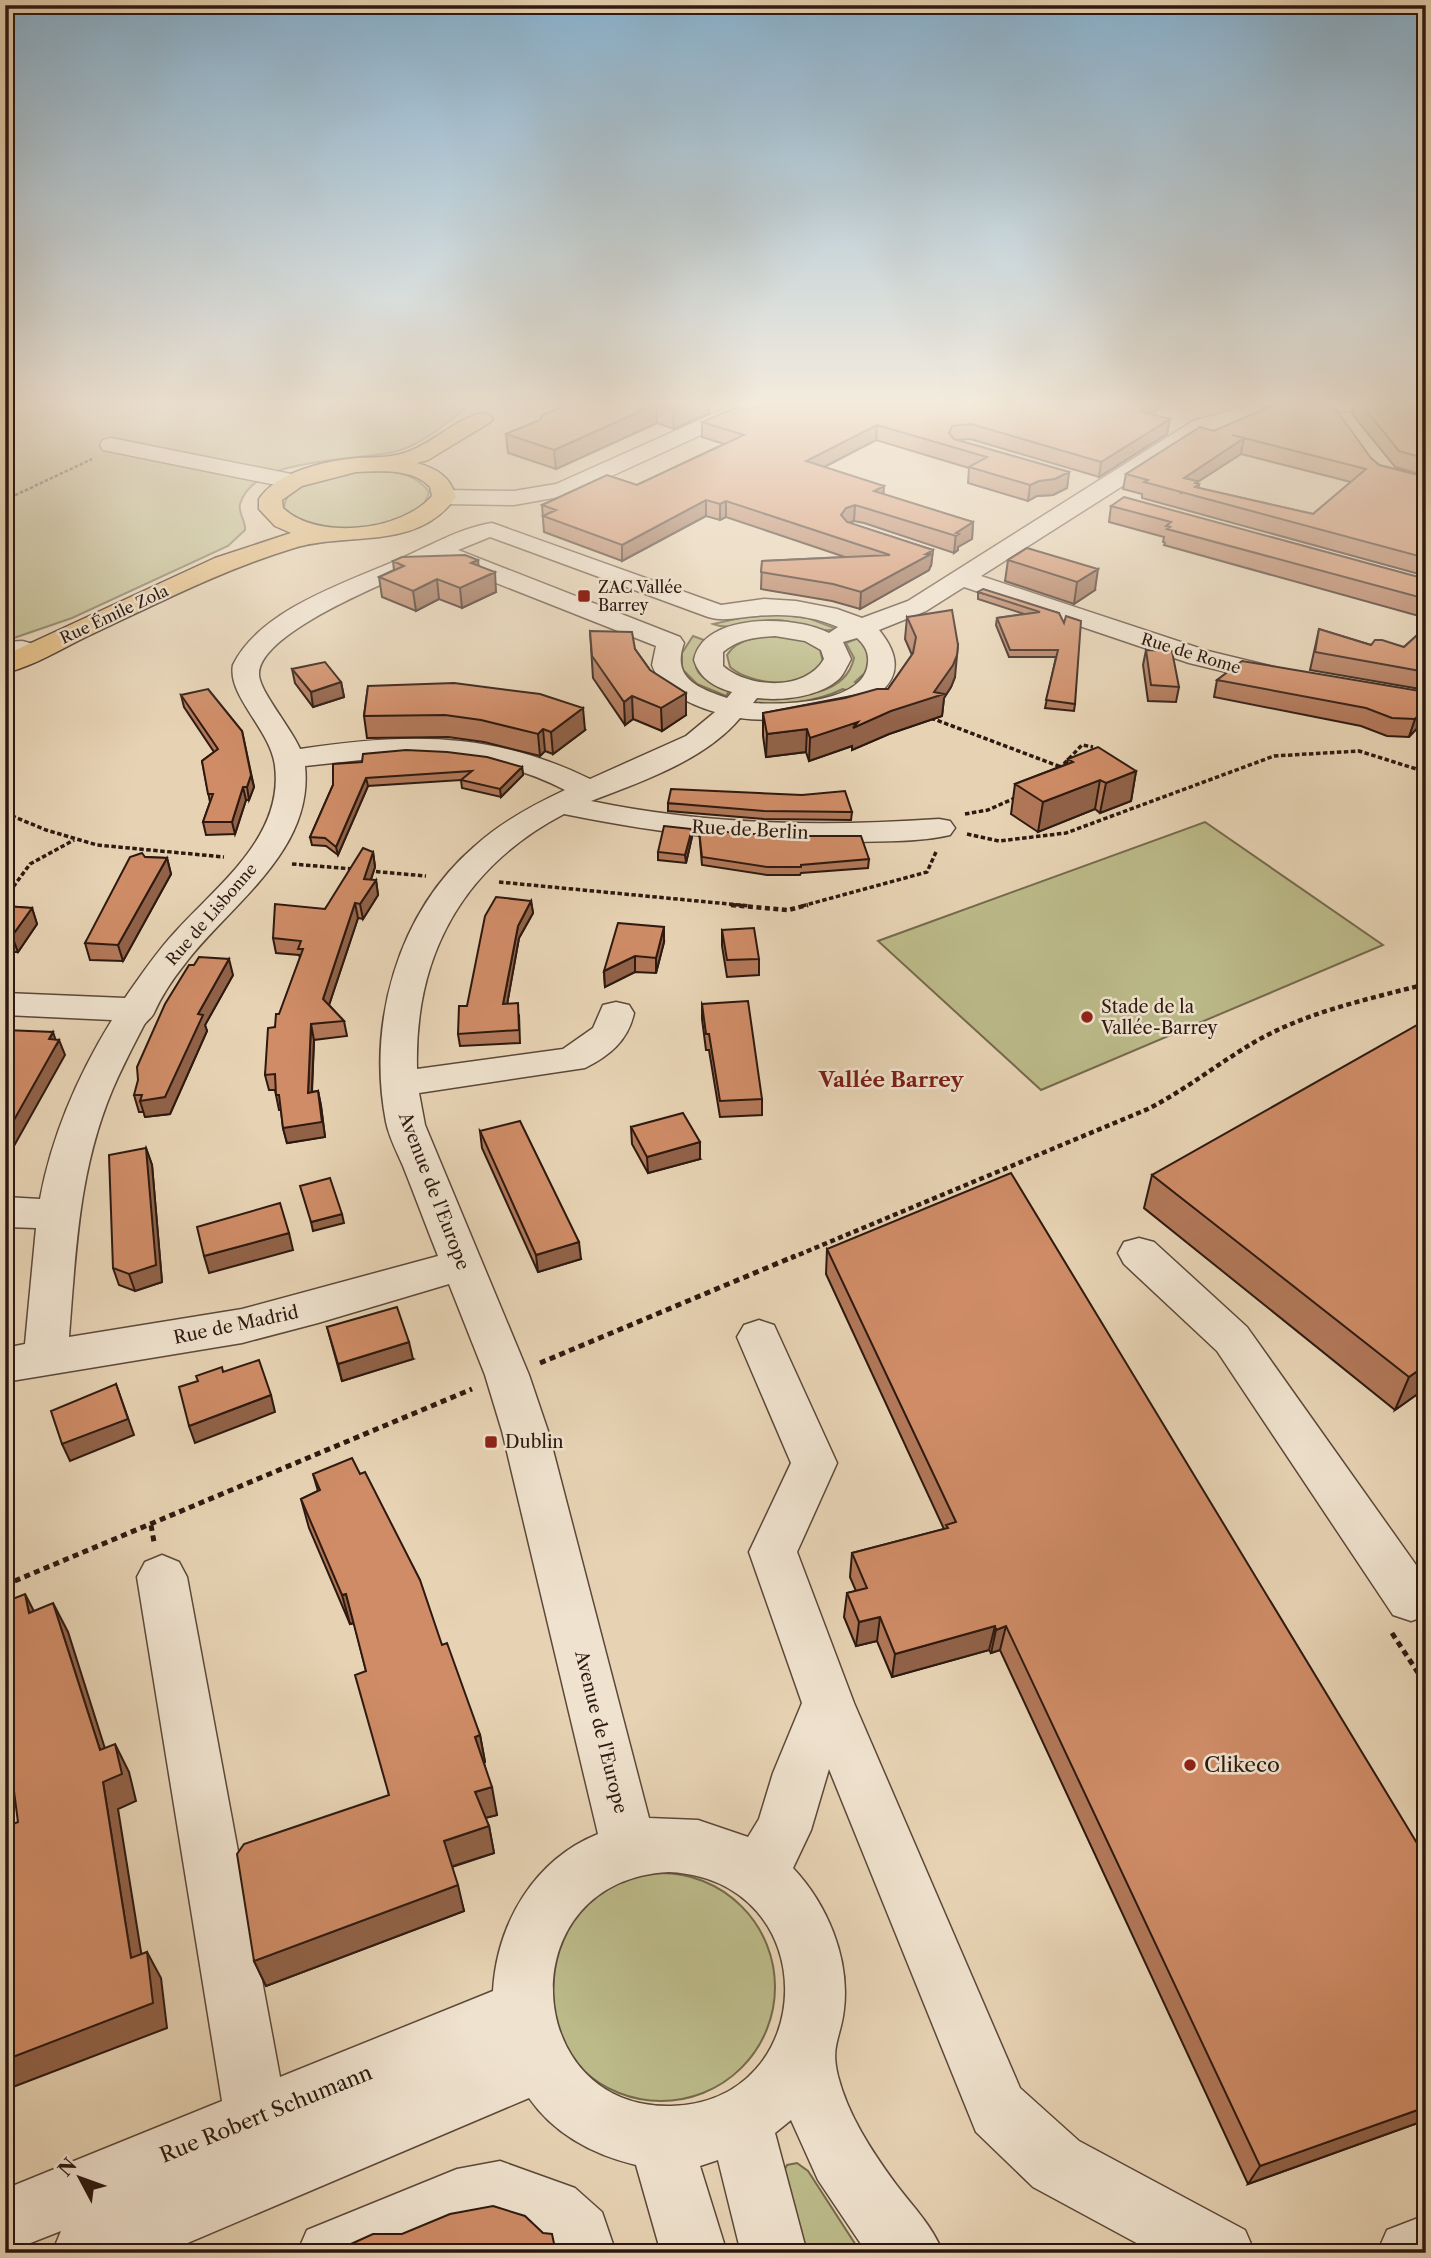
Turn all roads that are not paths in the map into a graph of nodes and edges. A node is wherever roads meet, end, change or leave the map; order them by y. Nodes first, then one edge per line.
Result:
1 (273, 509) edge
2 (429, 509) edge
3 (436, 509) edge
4 (1068, 509) edge
5 (277, 516) junction
6 (391, 529) junction
7 (341, 534) junction
8 (451, 542) junction
9 (224, 563) junction
10 (962, 570) junction
11 (672, 596) junction
12 (647, 609) junction
13 (621, 623) junction
14 (860, 628) junction
15 (724, 639) junction
16 (825, 641) junction
17 (5, 650) edge
18 (32, 652) junction
19 (5, 665) edge
20 (1315, 683) edge
21 (742, 698) junction
22 (289, 760) junction
23 (577, 798) junction
24 (939, 828) road end
25 (5, 1004) edge
26 (138, 1010) junction
27 (616, 1013) dead end
28 (398, 1084) junction
29 (5, 1212) edge
30 (58, 1214) junction
31 (1139, 1253) dead end
32 (463, 1264) junction
33 (759, 1337) dead end
34 (46, 1357) junction
35 (5, 1365) edge
36 (162, 1577) dead end
37 (1421, 1602) edge
38 (828, 1703) junction
39 (629, 1847) junction
40 (760, 1872) junction
41 (534, 2034) junction
42 (801, 2048) junction
43 (256, 2118) junction
44 (740, 2120) junction
45 (660, 2141) junction
46 (5, 2222) edge
47 (1426, 2248) edge
48 (85, 2253) edge
49 (330, 2253) edge
50 (583, 2253) edge
51 (694, 2253) edge
52 (774, 2253) edge
53 (910, 2253) edge
54 (1222, 2253) edge
55 (1410, 2253) edge

1 - 5 main road
2 - 6 main road
3 - 8 street
4 - 10 street
5 - 7 main road
5 - 9 main road, Rue Émile Zola
6 - 7 main road
6 - 8 street
7 - 9 main road, Rue Émile Zola
8 - 11 street
8 - 12 street
8 - 13 street
8 - 22 street, Rue de Lisbonne
9 - 18 main road, Rue Émile Zola
10 - 14 street
10 - 20 street, Rue de Rome
11 - 12 street
11 - 14 street
12 - 13 street
12 - 15 street
13 - 21 street
14 - 16 street
14 - 21 street
15 - 16 street
15 - 21 street
16 - 21 street
17 - 18 street
18 - 19 main road, Rue Émile Zola
21 - 23 street, Avenue de l'Europe
22 - 23 street, Rue de Berlin
22 - 26 street, Rue de Lisbonne
23 - 24 street, Rue de Berlin
23 - 28 street, Avenue de l'Europe
25 - 26 street
26 - 30 street, Rue de Lisbonne
27 - 28 street
28 - 32 street, Avenue de l'Europe
29 - 30 street
30 - 34 street, Rue de Lisbonne
31 - 37 street
32 - 34 street, Rue de Madrid
32 - 39 street, Avenue de l'Europe
33 - 38 street
34 - 35 street, Rue de Madrid
36 - 43 street
38 - 40 street
38 - 54 street
39 - 40 street
39 - 41 street
40 - 42 street
41 - 43 street, Rue Robert Schumann
41 - 45 street
41 - 48 street
42 - 44 street
42 - 53 street
43 - 46 street, Rue Robert Schumann
44 - 45 street
44 - 52 street
45 - 51 street
47 - 55 street
49 - 50 street

